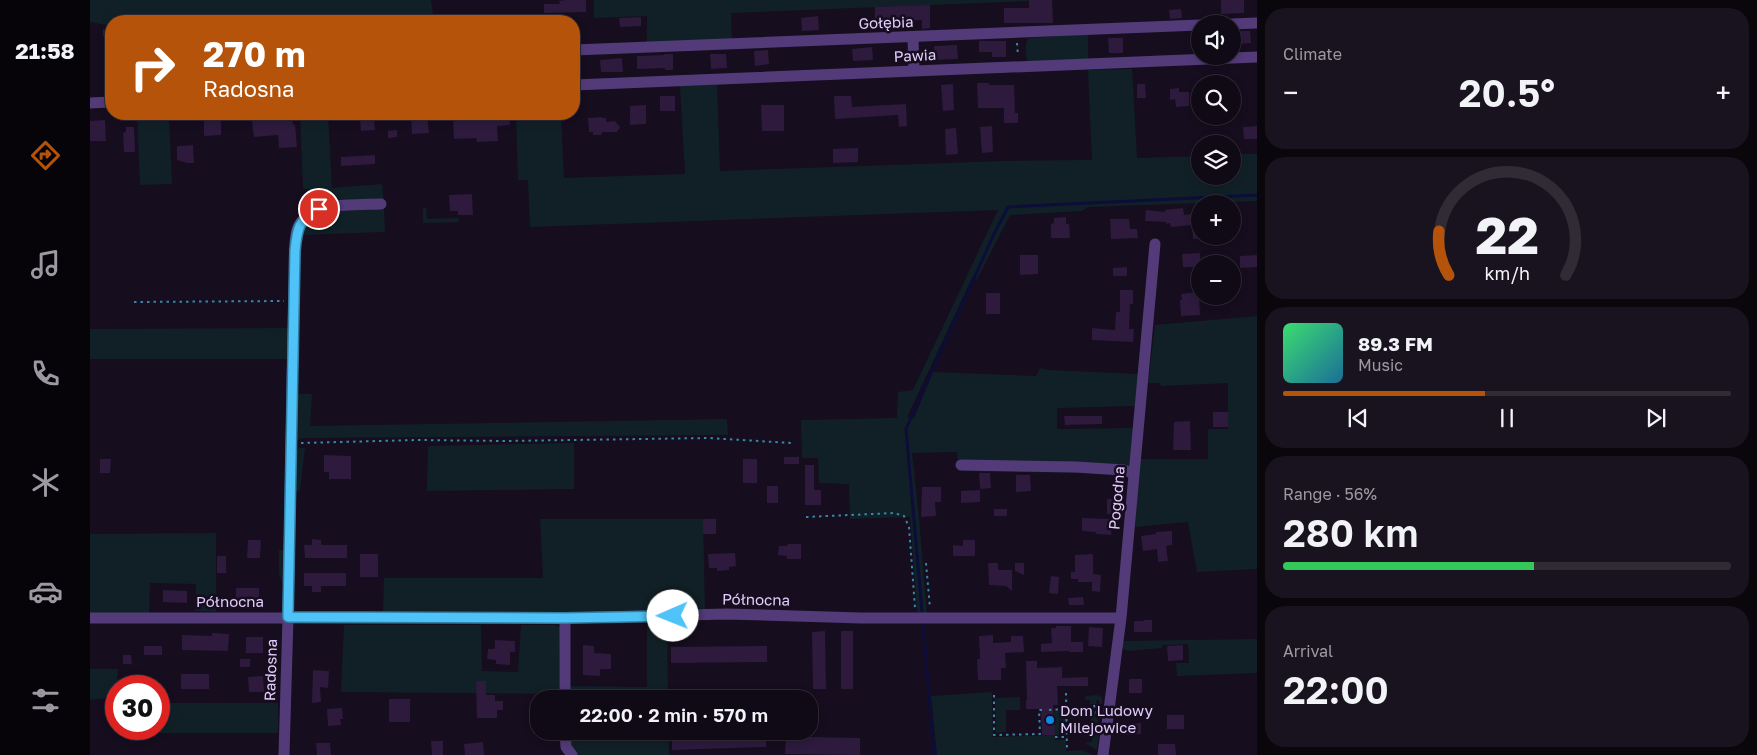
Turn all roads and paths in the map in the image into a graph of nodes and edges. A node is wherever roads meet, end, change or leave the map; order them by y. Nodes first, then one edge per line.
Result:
1 (1257, 23) edge
2 (1241, 24) edge
3 (1191, 26) edge
4 (1017, 33) junction
5 (913, 37) junction
6 (580, 50) edge
7 (1257, 57) edge
8 (1019, 68) junction
9 (914, 71) junction
10 (580, 85) edge
11 (105, 102) edge
12 (90, 103) edge
13 (380, 204) dead end
14 (1155, 244) dead end
15 (295, 300) junction
16 (134, 302) dead end
17 (791, 443) dead end
18 (291, 449) junction
19 (961, 465) dead end
20 (1134, 474) junction
21 (806, 517) dead end
22 (926, 563) dead end
23 (288, 617) junction
24 (90, 618) edge
25 (564, 618) junction
26 (916, 618) junction
27 (931, 618) junction
28 (1121, 618) junction
29 (565, 690) edge
30 (1066, 693) dead end
31 (994, 695) dead end
32 (1090, 705) dead end
33 (1099, 705) dead end
34 (1066, 709) junction
35 (1046, 710) dead end
36 (1050, 710) dead end
37 (1055, 737) dead end
38 (1067, 737) junction
39 (566, 740) edge
40 (1068, 751) dead end
41 (284, 755) edge
42 (572, 755) edge
43 (1104, 755) edge

1 - 2 street
3 - 4 street, Gołębia
4 - 5 street, Gołębia
4 - 8 path
5 - 6 street, Gołębia
5 - 9 street
7 - 8 street, Pawia
8 - 9 street, Pawia
9 - 10 street, Pawia
11 - 12 street
13 - 15 street, Radosna
14 - 20 street, Pogodna
15 - 16 path
15 - 18 street, Radosna
17 - 18 path
18 - 23 street, Radosna
19 - 20 street
20 - 28 street, Pogodna
21 - 26 path
22 - 27 path
23 - 24 street, Północna
23 - 25 street, Północna
23 - 41 street, Radosna
25 - 26 street, Północna
25 - 29 street
26 - 27 street, Północna
27 - 28 street, Północna
28 - 43 street, Pogodna
30 - 34 path
31 - 35 path
32 - 33 path
34 - 36 path
34 - 38 path
37 - 38 path
38 - 40 path
39 - 42 street

